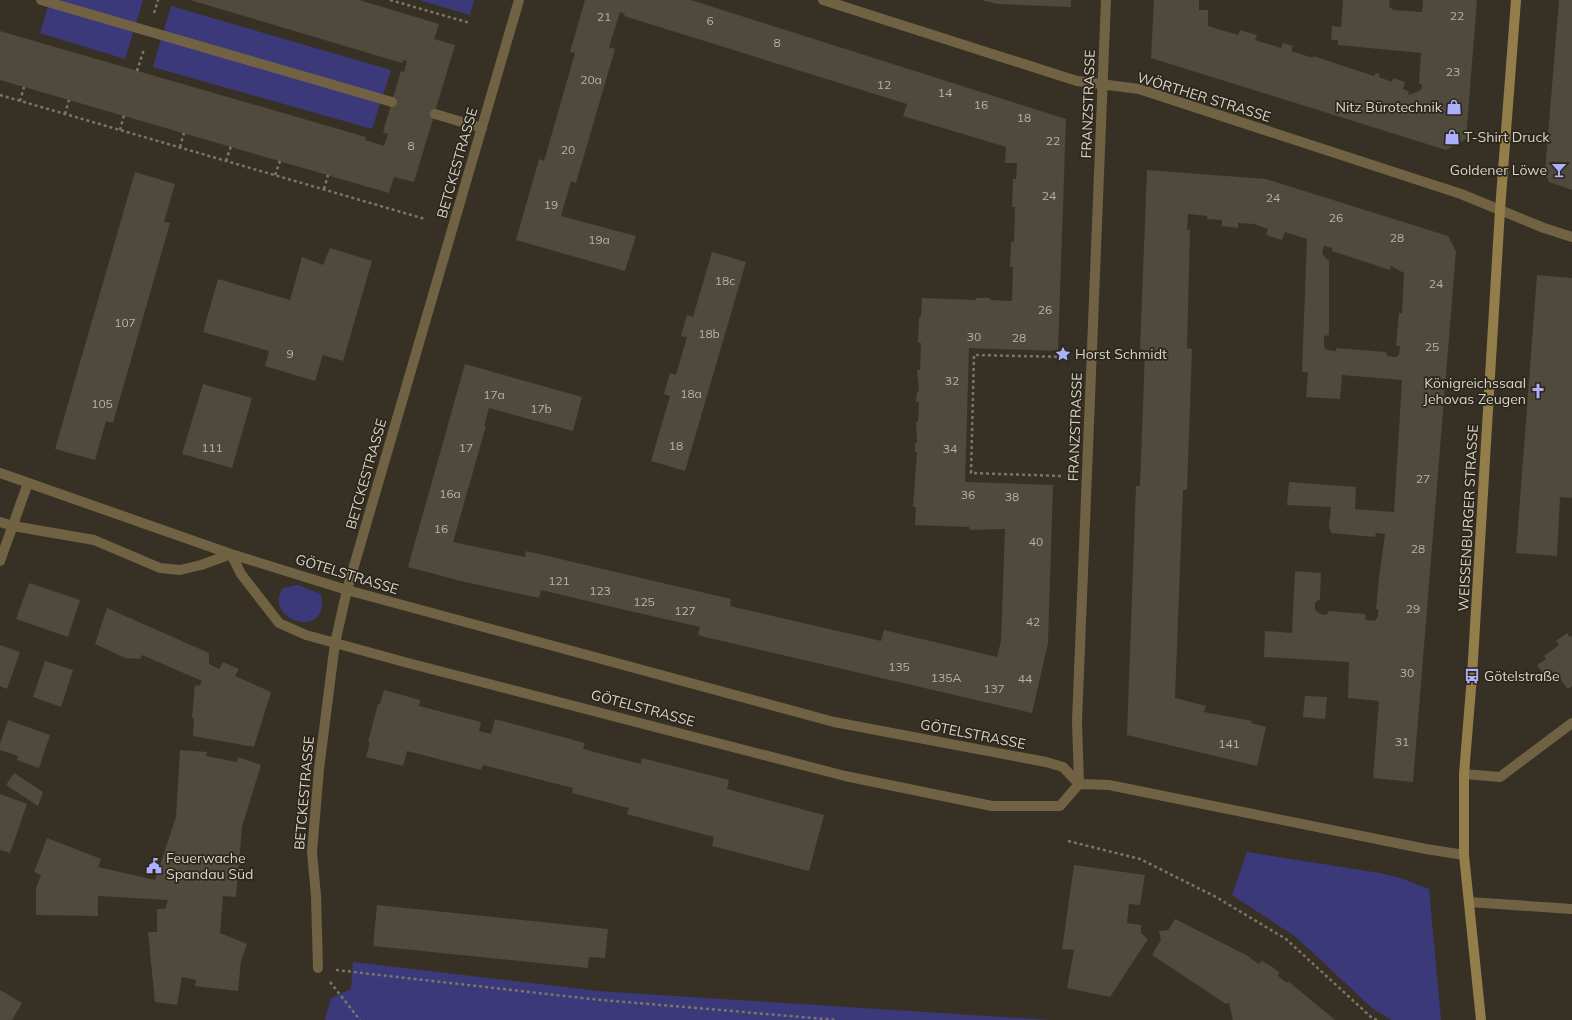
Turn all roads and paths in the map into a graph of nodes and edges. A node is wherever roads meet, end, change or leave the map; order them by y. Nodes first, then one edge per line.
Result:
1 (41, 0) edge
2 (390, 0) edge
3 (519, 0) edge
4 (823, 0) edge
5 (1106, 0) edge
6 (1516, 0) edge
7 (470, 23) dead end
8 (1103, 85) junction
9 (24, 86) dead end
10 (0, 95) edge
11 (69, 100) dead end
12 (20, 101) junction
13 (392, 102) dead end
14 (65, 114) junction
15 (435, 114) dead end
16 (124, 115) dead end
17 (482, 128) junction
18 (120, 130) junction
19 (184, 133) dead end
20 (231, 146) dead end
21 (180, 147) junction
22 (280, 160) dead end
23 (226, 161) junction
24 (276, 175) junction
25 (328, 175) dead end
26 (324, 189) junction
27 (1500, 210) junction
28 (425, 219) dead end
29 (1572, 237) edge
30 (1066, 358) dead end
31 (0, 473) edge
32 (1061, 476) dead end
33 (28, 483) junction
34 (0, 522) edge
35 (13, 526) junction
36 (231, 554) junction
37 (0, 561) edge
38 (347, 590) junction
39 (335, 643) junction
40 (1572, 723) edge
41 (1464, 774) junction
42 (1079, 784) junction
43 (1068, 841) dead end
44 (1464, 854) junction
45 (1470, 902) junction
46 (1572, 909) edge
47 (318, 968) junction
48 (360, 1020) edge
49 (837, 1020) edge
50 (1377, 1020) edge
51 (1481, 1020) edge

1 - 13 street
2 - 7 path
3 - 17 street, BETCKESTRASSE
4 - 8 street, WÖRTHER STRASSE
5 - 8 street, FRANZSTRASSE
6 - 27 street, WEISSENBURGER STRASSE
8 - 27 street, WÖRTHER STRASSE
8 - 42 street, FRANZSTRASSE
9 - 12 path
10 - 12 path
11 - 14 path
12 - 14 path
14 - 18 path
15 - 17 street
16 - 18 path
17 - 38 street, BETCKESTRASSE
18 - 21 path
19 - 21 path
20 - 23 path
21 - 23 path
22 - 24 path
23 - 24 path
24 - 26 path
25 - 26 path
26 - 28 path
27 - 29 street, WÖRTHER STRASSE
27 - 41 street, WEISSENBURGER STRASSE
30 - 32 path
31 - 33 street, GÖTELSTRASSE
33 - 35 street
33 - 36 street, GÖTELSTRASSE
34 - 35 street
35 - 36 street
35 - 37 street
36 - 38 street, GÖTELSTRASSE
36 - 39 street, GÖTELSTRASSE
38 - 39 street, BETCKESTRASSE
38 - 42 street, GÖTELSTRASSE
39 - 42 street, GÖTELSTRASSE
39 - 47 street, BETCKESTRASSE
40 - 41 street
41 - 44 street
42 - 44 street
43 - 50 path
44 - 45 street
45 - 46 street
45 - 51 street
47 - 48 path
47 - 49 path

